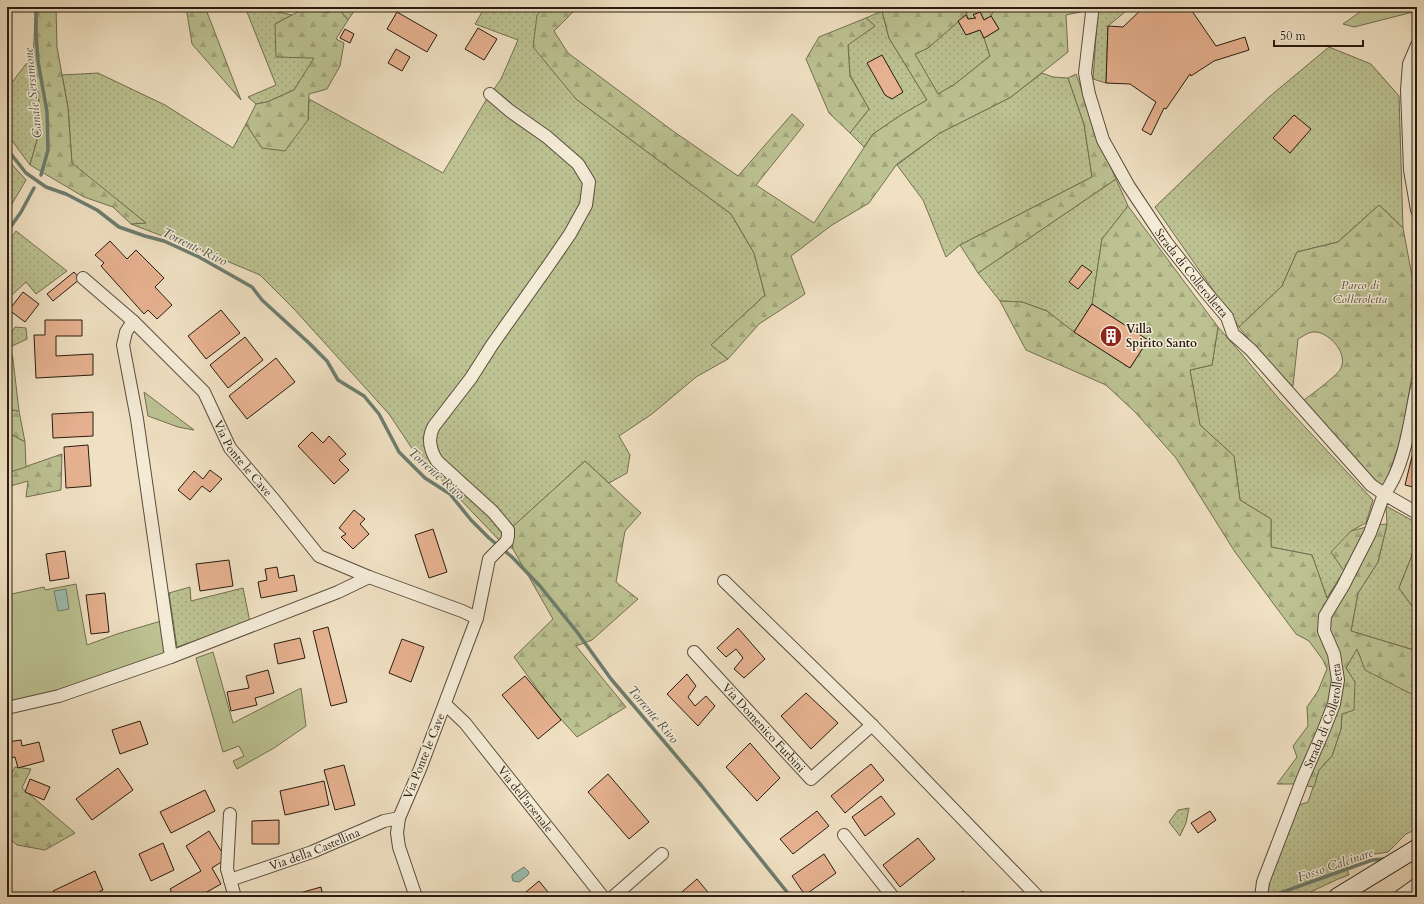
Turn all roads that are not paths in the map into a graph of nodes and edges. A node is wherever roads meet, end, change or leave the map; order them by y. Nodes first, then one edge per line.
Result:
1 (1091, 7) edge
2 (1417, 45) edge
3 (490, 94) dead end
4 (1417, 210) edge
5 (83, 278) dead end
6 (133, 321) junction
7 (1417, 387) edge
8 (1384, 494) junction
9 (1417, 513) edge
10 (369, 578) junction
11 (724, 581) dead end
12 (478, 618) junction
13 (694, 652) dead end
14 (171, 657) junction
15 (445, 704) junction
16 (7, 708) edge
17 (872, 725) junction
18 (230, 814) dead end
19 (400, 818) junction
20 (844, 835) dead end
21 (1417, 848) edge
22 (662, 854) dead end
23 (230, 880) junction
24 (1417, 884) edge
25 (235, 897) edge
26 (416, 897) edge
27 (603, 897) edge
28 (613, 897) edge
29 (892, 897) edge
30 (1038, 897) edge
31 (1261, 897) edge
32 (1337, 897) edge
33 (1399, 897) edge

1 - 8 street, Strada di Collerolletta
2 - 4 street
3 - 12 street, Via Ponte le Cave
5 - 6 street, Via Ponte le Cave
6 - 10 street, Via Ponte le Cave
6 - 14 street
7 - 8 street, Strada di Collerolletta
8 - 9 street, Strada di Collerolletta
8 - 31 street, Strada di Collerolletta
10 - 12 street, Via Ponte le Cave
10 - 14 street
11 - 17 street
12 - 15 street, Via Ponte le Cave
13 - 17 street, Via Domenico Furbini
14 - 16 street
15 - 19 street, Via Ponte le Cave
15 - 27 street, Via dell'arsenale
17 - 30 street
18 - 23 street
19 - 23 street, Via della Castellina
19 - 26 street, Via Ponte le Cave
20 - 29 street
21 - 32 street
22 - 28 street
23 - 25 street
24 - 33 street

